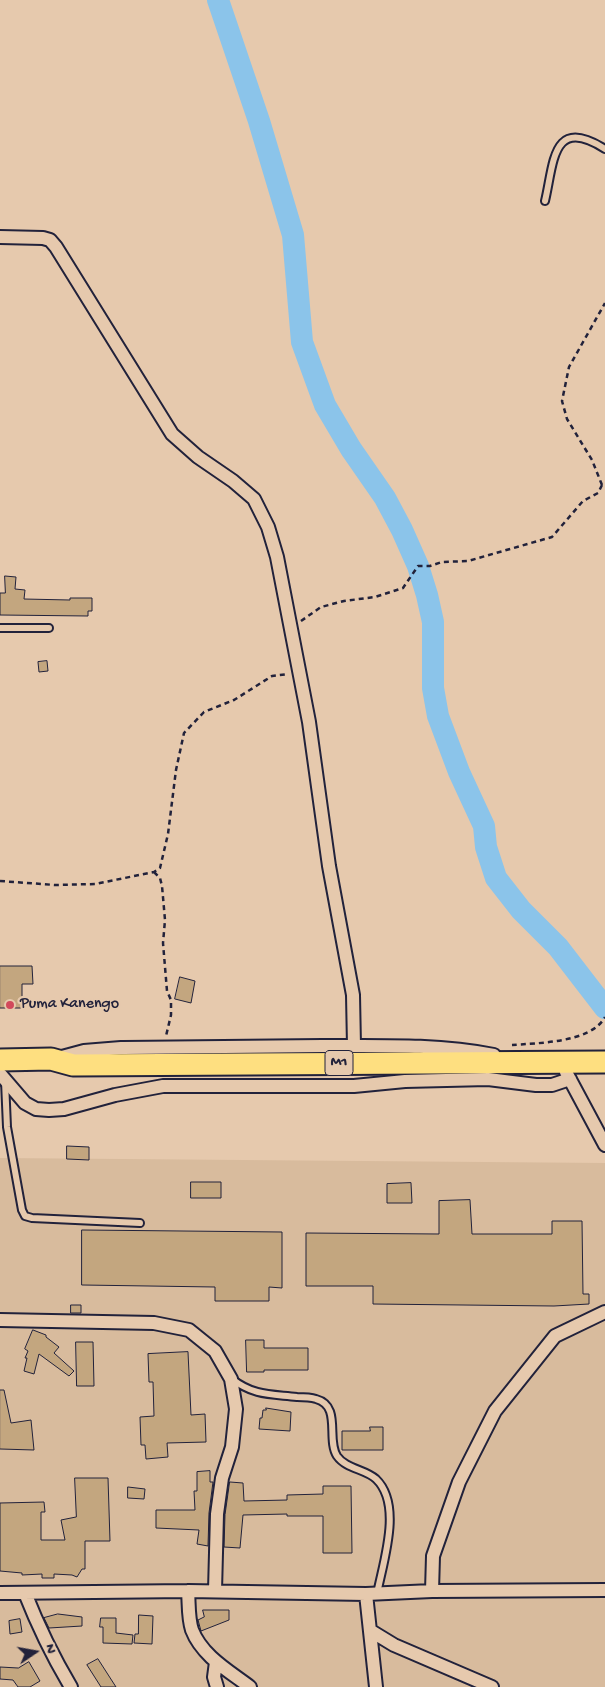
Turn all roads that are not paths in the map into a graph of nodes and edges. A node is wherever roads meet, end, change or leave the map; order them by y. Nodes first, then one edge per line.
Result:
1 (605, 149) edge
2 (546, 202) dead end
3 (0, 238) edge
4 (0, 628) edge
5 (49, 628) dead end
6 (354, 1046) junction
7 (51, 1059) junction
8 (526, 1062) junction
9 (605, 1062) edge
10 (73, 1065) junction
11 (565, 1071) junction
12 (1, 1072) edge
13 (605, 1145) edge
14 (140, 1223) dead end
15 (605, 1312) edge
16 (0, 1320) edge
17 (231, 1378) junction
18 (605, 1590) edge
19 (188, 1591) junction
20 (215, 1591) junction
21 (432, 1591) junction
22 (0, 1593) edge
23 (25, 1593) junction
24 (372, 1594) junction
25 (371, 1631) junction
26 (216, 1662) junction
27 (71, 1687) edge
28 (216, 1687) edge
29 (250, 1687) edge
30 (376, 1687) edge
31 (492, 1687) edge

1 - 2 lane
3 - 6 street
4 - 5 lane
6 - 7 street
6 - 8 street
7 - 10 highway, M1
7 - 12 highway, M1
8 - 10 highway, M1
8 - 11 highway, M1
9 - 11 highway, M1
10 - 12 highway, M1
11 - 12 street
11 - 13 street
12 - 14 lane
15 - 21 street
16 - 17 street
17 - 20 street
17 - 24 lane
18 - 21 street
19 - 20 street
19 - 23 street
19 - 26 street
20 - 24 street
21 - 24 street
22 - 23 street
23 - 27 street
24 - 25 street
25 - 30 street
25 - 31 street
26 - 28 street
26 - 29 street

